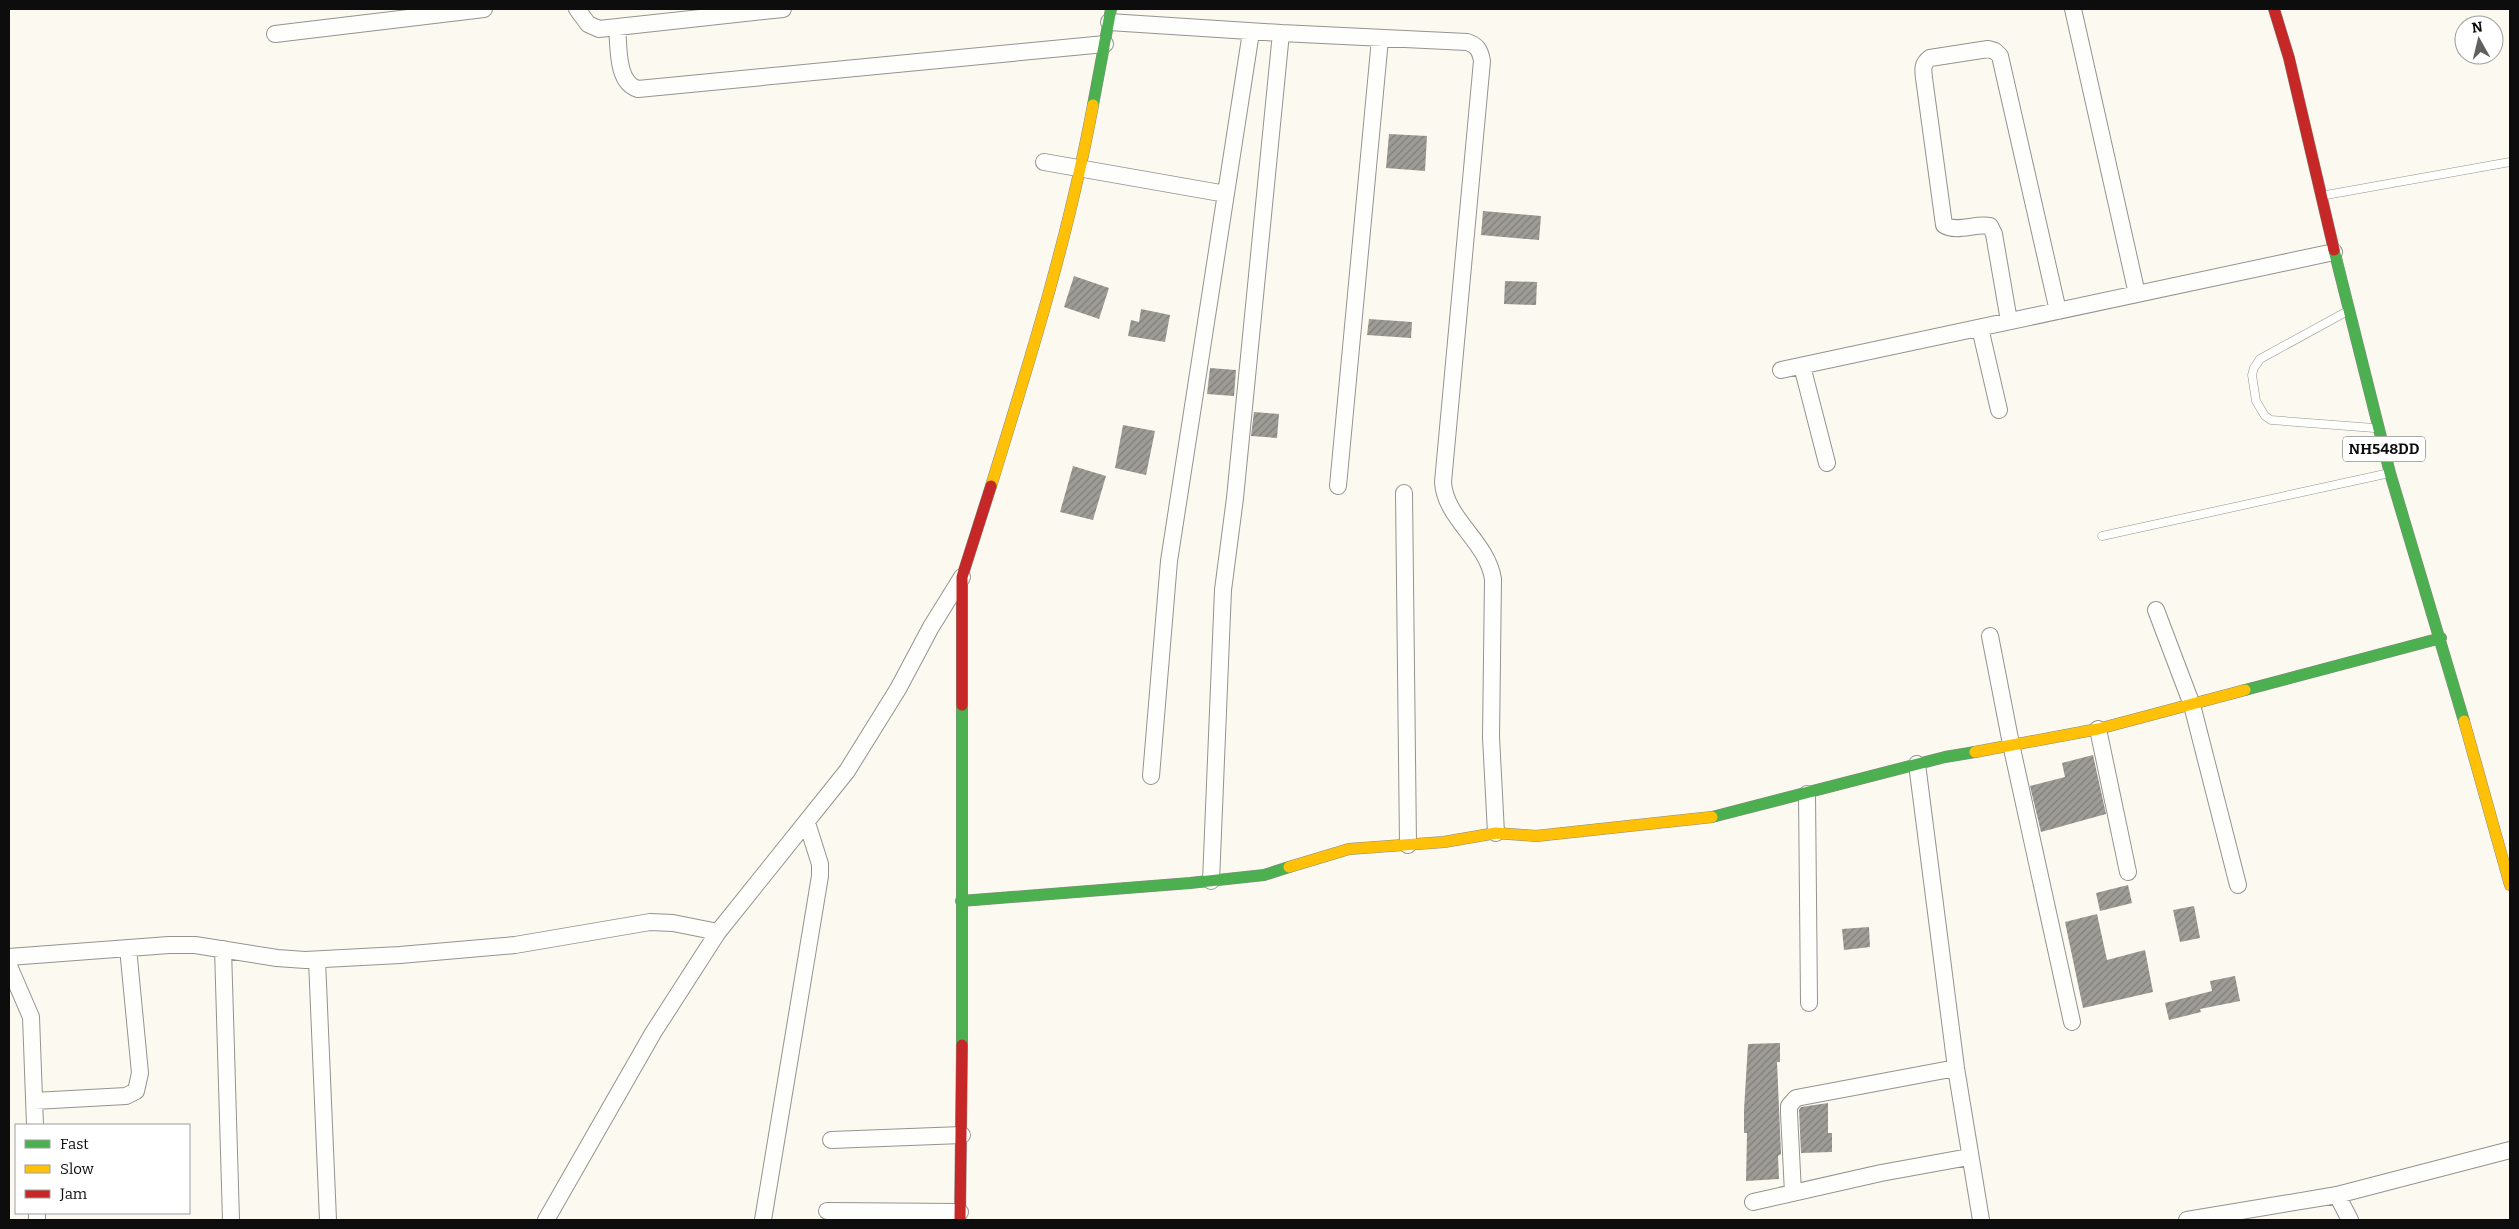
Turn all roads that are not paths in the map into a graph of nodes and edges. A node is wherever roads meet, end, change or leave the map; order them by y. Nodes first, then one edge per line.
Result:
1 (484, 9) edge
2 (577, 9) edge
3 (783, 9) edge
4 (2073, 9) edge
5 (2274, 9) edge
6 (1110, 15) edge
7 (617, 27) junction
8 (1251, 32) junction
9 (1281, 33) junction
10 (275, 34) dead end
11 (1380, 39) junction
12 (1105, 44) junction
13 (1044, 162) dead end
14 (2510, 162) edge
15 (1081, 169) junction
16 (1226, 194) junction
17 (2321, 196) junction
18 (2334, 252) junction
19 (2137, 294) junction
20 (2348, 310) junction
21 (2058, 311) junction
22 (2009, 321) junction
23 (1980, 328) junction
24 (1802, 366) junction
25 (1781, 370) dead end
26 (1998, 410) dead end
27 (2379, 429) junction
28 (1827, 463) dead end
29 (2390, 472) junction
30 (1338, 486) dead end
31 (1404, 493) dead end
32 (2102, 536) dead end
33 (962, 577) junction
34 (2156, 610) dead end
35 (1990, 636) dead end
36 (2441, 638) junction
37 (2192, 705) junction
38 (2098, 728) junction
39 (2011, 744) junction
40 (1917, 764) junction
41 (1151, 776) dead end
42 (1807, 794) junction
43 (807, 823) junction
44 (1496, 833) junction
45 (1408, 845) junction
46 (2128, 872) dead end
47 (1211, 881) junction
48 (2238, 885) dead end
49 (2510, 885) edge
50 (961, 901) junction
51 (718, 932) junction
52 (128, 948) junction
53 (223, 949) junction
54 (9, 957) edge
55 (316, 960) junction
56 (9, 966) edge
57 (1809, 1003) dead end
58 (2072, 1022) dead end
59 (1956, 1068) junction
60 (34, 1101) junction
61 (35, 1124) edge
62 (962, 1134) junction
63 (831, 1140) dead end
64 (2510, 1150) edge
65 (1969, 1157) junction
66 (1794, 1193) junction
67 (2337, 1195) junction
68 (1753, 1202) dead end
69 (827, 1211) dead end
70 (960, 1216) edge
71 (231, 1220) edge
72 (328, 1220) edge
73 (546, 1220) edge
74 (763, 1220) edge
75 (1981, 1220) edge
76 (2186, 1220) edge
77 (2350, 1220) edge

1 - 10 street
2 - 7 street
3 - 7 street
4 - 19 street
5 - 17 main road, NH548DD
6 - 8 street
6 - 12 main road
7 - 12 street
8 - 9 street
8 - 16 street
9 - 11 street
9 - 47 street
11 - 30 street
11 - 44 street
12 - 15 main road
13 - 15 street
14 - 17 lane
15 - 16 street
15 - 33 main road
16 - 41 street
17 - 18 main road, NH548DD
18 - 19 street
18 - 20 main road, NH548DD
19 - 21 street
20 - 27 main road, NH548DD
20 - 27 lane
21 - 22 street
21 - 22 street
22 - 23 street
23 - 24 street
23 - 26 street
24 - 25 street
24 - 28 street
27 - 29 main road, NH548DD
29 - 32 lane
29 - 36 main road, NH548DD
31 - 45 street
33 - 43 street
33 - 50 main road
34 - 37 street
35 - 39 street
36 - 37 main road
36 - 49 main road, NH548DD
37 - 38 main road
37 - 48 street
38 - 39 main road
38 - 46 street
39 - 40 main road
39 - 58 street
40 - 42 main road
40 - 59 street
42 - 44 main road
42 - 57 street
43 - 51 street
43 - 74 street
44 - 45 main road
45 - 47 main road
47 - 50 main road
50 - 62 main road
51 - 55 street
51 - 73 street
52 - 53 street
52 - 54 street
52 - 60 street
53 - 55 street
53 - 71 street
55 - 72 street
56 - 60 street
59 - 65 street
59 - 66 street
60 - 61 street
62 - 63 street
62 - 70 main road
64 - 67 street
65 - 66 street
65 - 75 street
66 - 68 street
67 - 76 street
67 - 77 street
69 - 70 street

